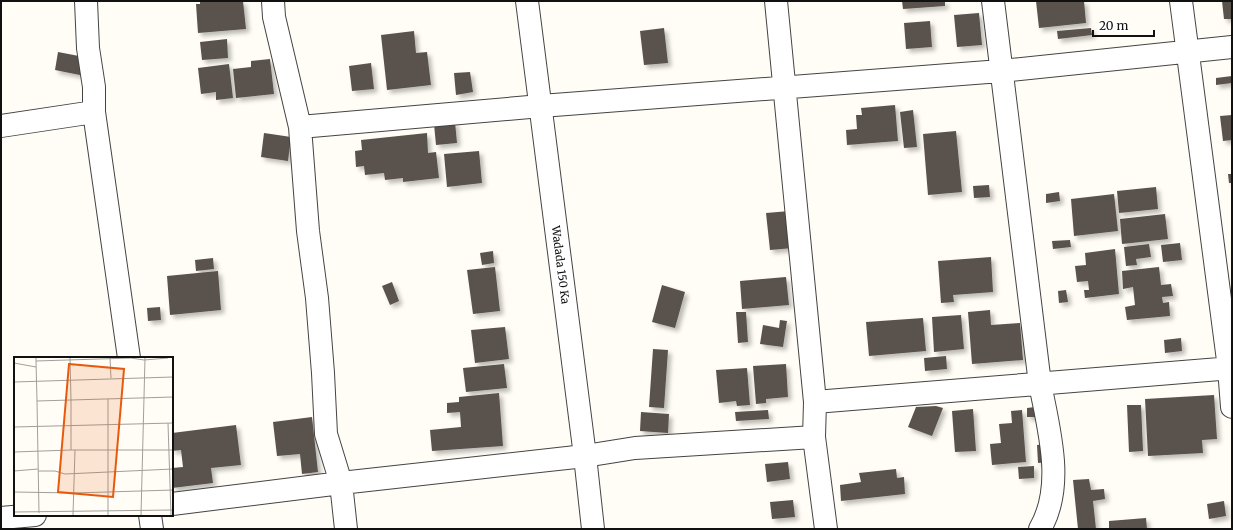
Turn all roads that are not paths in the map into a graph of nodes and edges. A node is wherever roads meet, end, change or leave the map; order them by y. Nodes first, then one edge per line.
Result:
1 (86, 1) edge
2 (272, 1) edge
3 (527, 1) edge
4 (776, 1) edge
5 (993, 1) edge
6 (1182, 1) edge
7 (1232, 47) edge
8 (1188, 51) junction
9 (1002, 71) junction
10 (785, 89) junction
11 (541, 106) junction
12 (94, 112) junction
13 (1, 126) edge
14 (300, 127) junction
15 (129, 357) edge
16 (1230, 368) edge
17 (1040, 384) junction
18 (815, 402) junction
19 (1232, 406) edge
20 (814, 437) junction
21 (585, 456) junction
22 (341, 483) junction
23 (173, 504) edge
24 (24, 516) edge
25 (150, 516) edge
26 (1, 518) edge
27 (152, 529) edge
28 (346, 529) edge
29 (592, 529) edge
30 (826, 529) edge
31 (1040, 529) edge

1 - 12 street
2 - 14 street
3 - 11 street, Wadada 150 Ka
4 - 10 street
5 - 9 street
6 - 8 street
7 - 8 street
8 - 9 street
8 - 16 street
9 - 10 street
9 - 17 street
10 - 11 street
10 - 18 street
11 - 14 street
11 - 21 street, Wadada 150 Ka
12 - 13 street
12 - 15 street
14 - 22 street
16 - 17 street
16 - 19 street
17 - 18 street
17 - 31 street
18 - 20 street
20 - 21 street
20 - 30 street
21 - 22 street
21 - 29 street, Wadada 150 Ka
22 - 23 street
22 - 28 street
24 - 26 street
25 - 27 street

